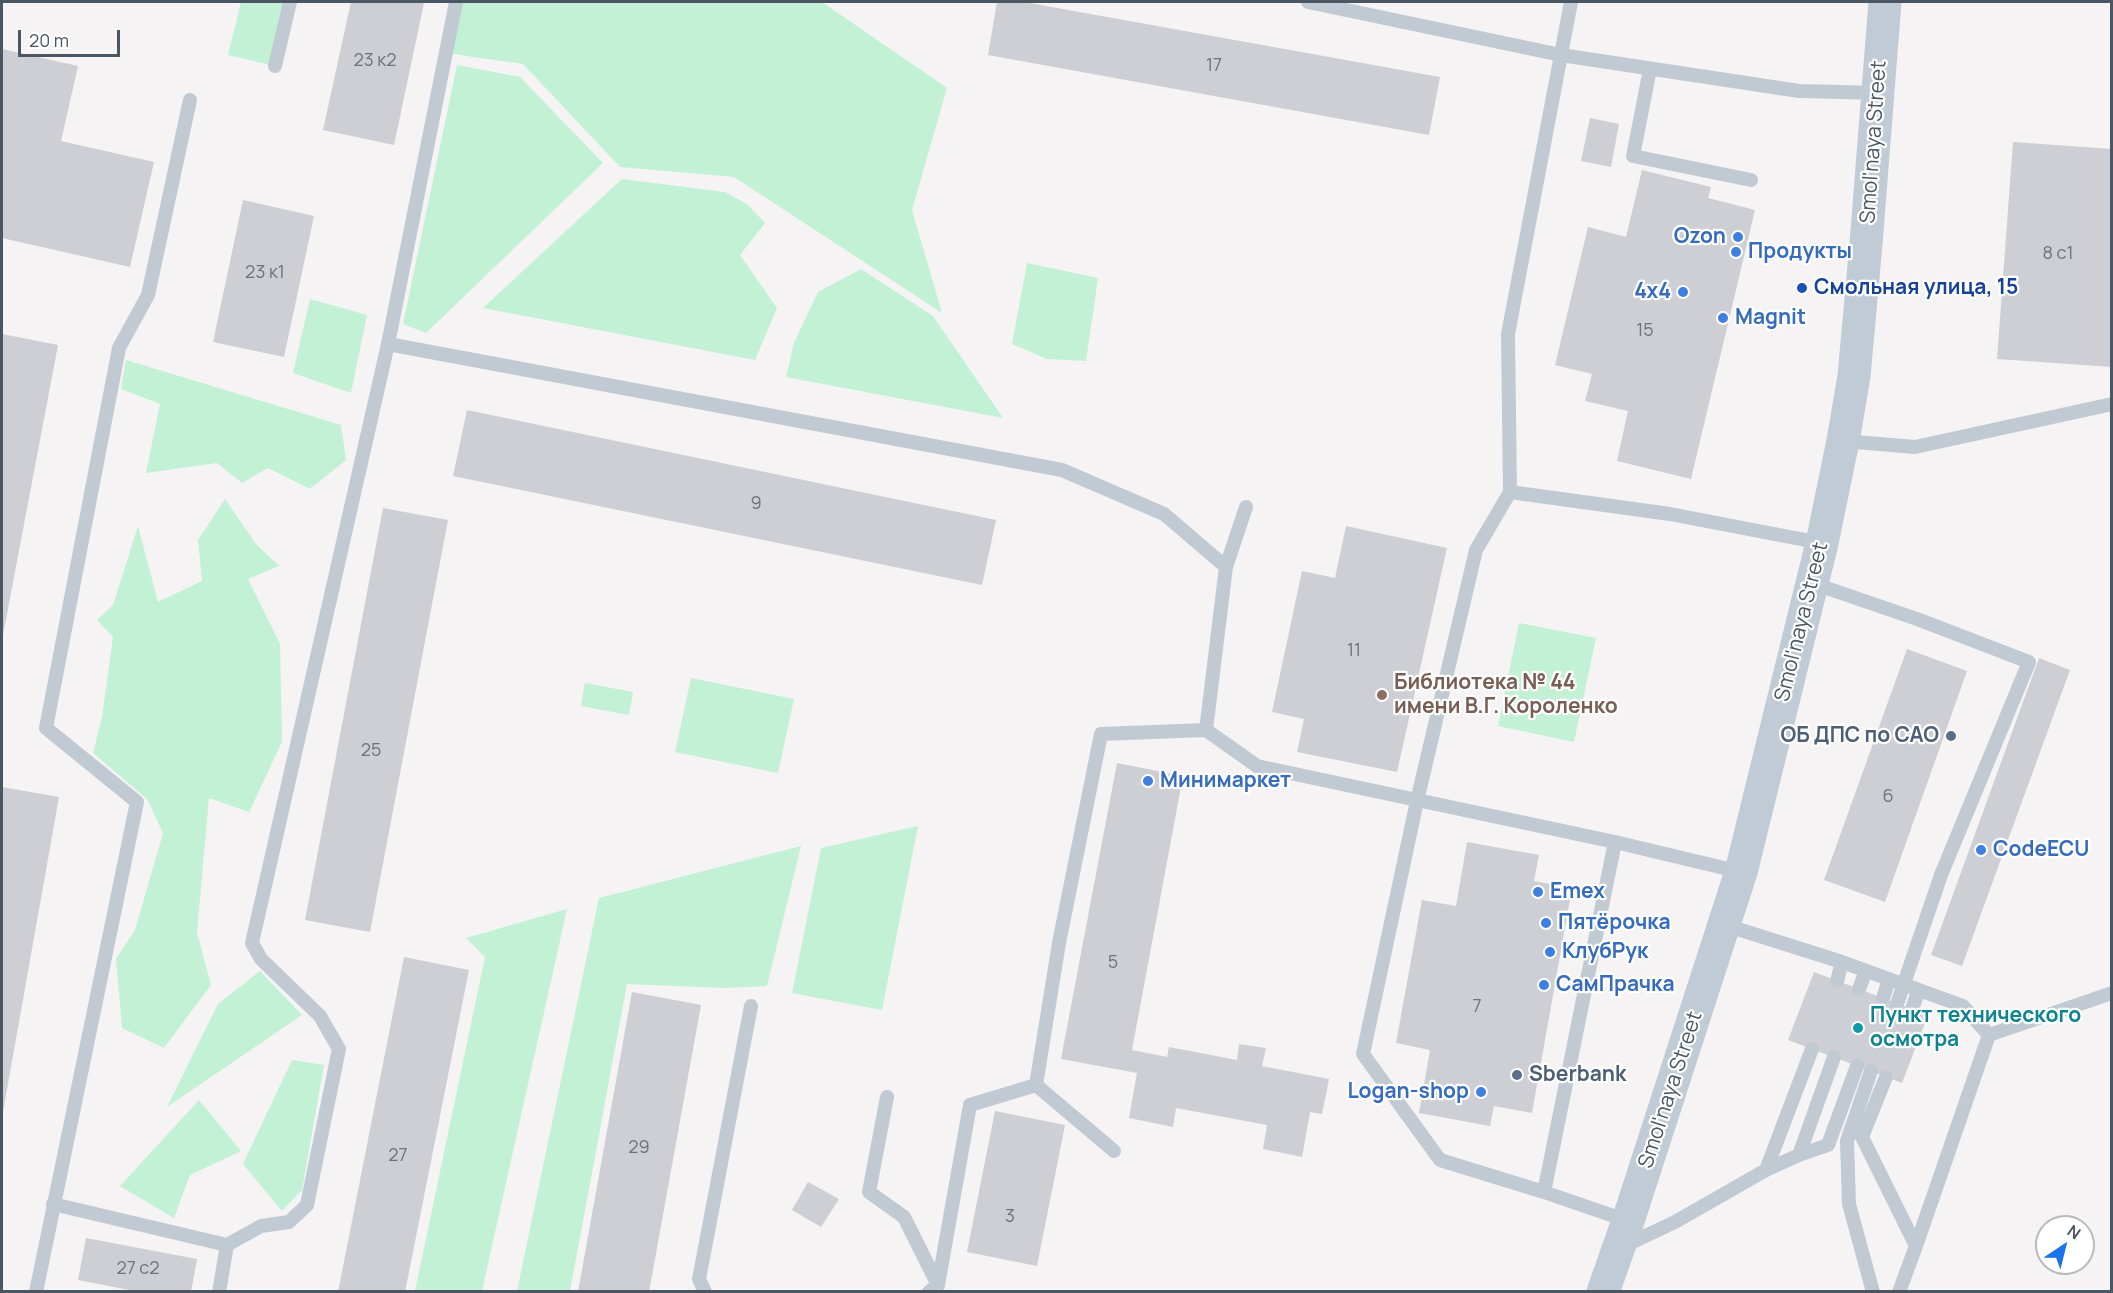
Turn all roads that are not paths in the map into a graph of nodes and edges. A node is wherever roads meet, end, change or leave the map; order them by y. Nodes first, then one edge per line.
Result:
1 (290, 2) edge
2 (456, 2) edge
3 (1308, 2) edge
4 (1571, 2) edge
5 (1885, 2) edge
6 (1561, 55) junction
7 (275, 66) dead end
8 (1650, 69) junction
9 (1879, 93) junction
10 (190, 100) dead end
11 (1751, 180) dead end
12 (388, 344) junction
13 (2112, 405) edge
14 (1843, 441) junction
15 (1510, 492) junction
16 (1246, 507) dead end
17 (1822, 543) junction
18 (1226, 567) junction
19 (1812, 583) junction
20 (1206, 730) junction
21 (1417, 801) junction
22 (1615, 842) junction
23 (1742, 872) junction
24 (1725, 925) junction
25 (1842, 963) junction
26 (1866, 971) junction
27 (1889, 979) junction
28 (1837, 981) dead end
29 (1905, 985) junction
30 (1859, 989) dead end
31 (1919, 990) junction
32 (2112, 993) edge
33 (1883, 998) dead end
34 (1897, 1004) dead end
35 (751, 1006) dead end
36 (1912, 1010) dead end
37 (1989, 1035) junction
38 (1812, 1049) dead end
39 (1834, 1057) dead end
40 (1857, 1066) dead end
41 (1872, 1071) dead end
42 (1886, 1077) dead end
43 (1036, 1085) junction
44 (887, 1097) dead end
45 (1114, 1152) dead end
46 (1799, 1155) junction
47 (1766, 1170) junction
48 (1544, 1192) junction
49 (53, 1204) junction
50 (1623, 1235) junction
51 (227, 1245) junction
52 (1916, 1246) junction
53 (934, 1288) edge
54 (36, 1292) edge
55 (219, 1292) edge
56 (705, 1292) edge
57 (1603, 1292) edge
58 (1873, 1292) edge
59 (1899, 1292) edge

1 - 7 lane
2 - 12 lane
3 - 6 lane
4 - 6 lane
5 - 9 street, Smol'naya Street
6 - 8 lane
6 - 15 lane
8 - 9 lane
8 - 11 lane
9 - 14 street, Smol'naya Street
10 - 49 lane
12 - 18 lane
12 - 51 lane
13 - 14 lane
14 - 17 street, Smol'naya Street
15 - 17 lane
15 - 21 lane
16 - 18 lane
17 - 19 street, Smol'naya Street
18 - 20 lane
19 - 23 street, Smol'naya Street
19 - 29 lane
20 - 21 lane
20 - 43 lane
21 - 22 lane
21 - 48 lane
22 - 23 lane
22 - 48 lane
23 - 24 street, Smol'naya Street
24 - 25 lane
24 - 50 street, Smol'naya Street
25 - 26 lane
25 - 28 lane
26 - 27 lane
26 - 30 lane
27 - 29 lane
27 - 33 lane
29 - 31 lane
29 - 34 lane
31 - 36 lane
31 - 37 lane
32 - 37 lane
35 - 56 lane
37 - 52 lane
38 - 47 lane
39 - 46 lane
40 - 46 lane
41 - 58 lane
42 - 52 lane
43 - 45 lane
43 - 53 lane
44 - 53 lane
46 - 47 lane
47 - 50 lane
48 - 50 lane
49 - 51 lane
49 - 54 lane
50 - 57 street, Smol'naya Street
51 - 55 lane
52 - 59 lane

